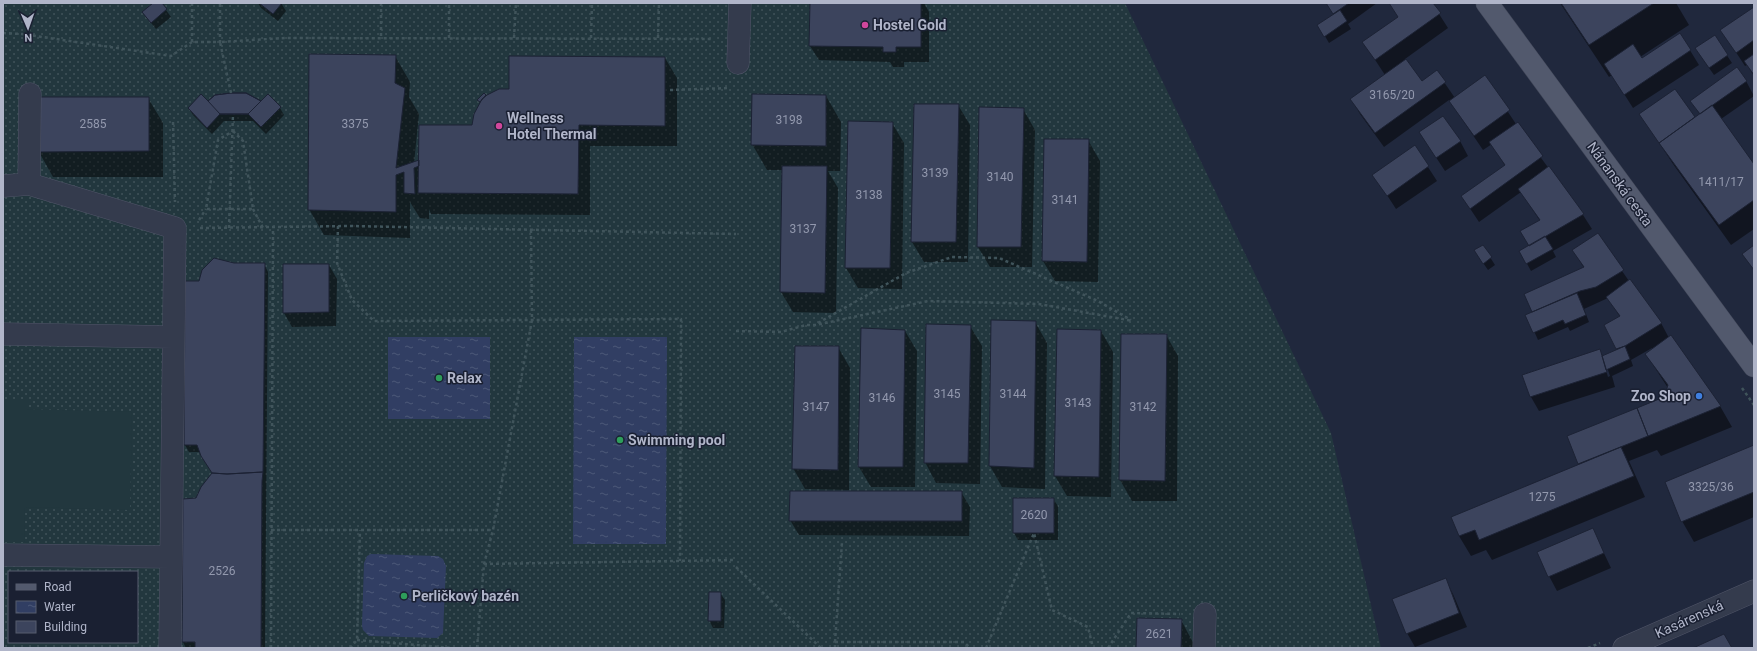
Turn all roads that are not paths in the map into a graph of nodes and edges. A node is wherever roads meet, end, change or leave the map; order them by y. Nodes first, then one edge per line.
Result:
1 (740, 3) edge
2 (1487, 3) edge
3 (738, 63) dead end
4 (30, 94) dead end
5 (29, 184) junction
6 (3, 186) edge
7 (3, 334) edge
8 (173, 337) junction
9 (1754, 366) edge
10 (3, 555) edge
11 (170, 557) junction
12 (1754, 591) edge
13 (1205, 614) road end
14 (170, 648) edge
15 (1204, 648) edge
16 (1624, 648) edge

1 - 3 street
2 - 9 main road, Nánanská cesta
4 - 5 street
5 - 6 street
5 - 8 street
7 - 8 street
8 - 11 street
10 - 11 street
11 - 14 street
12 - 16 street, Kasárenská
13 - 15 street

